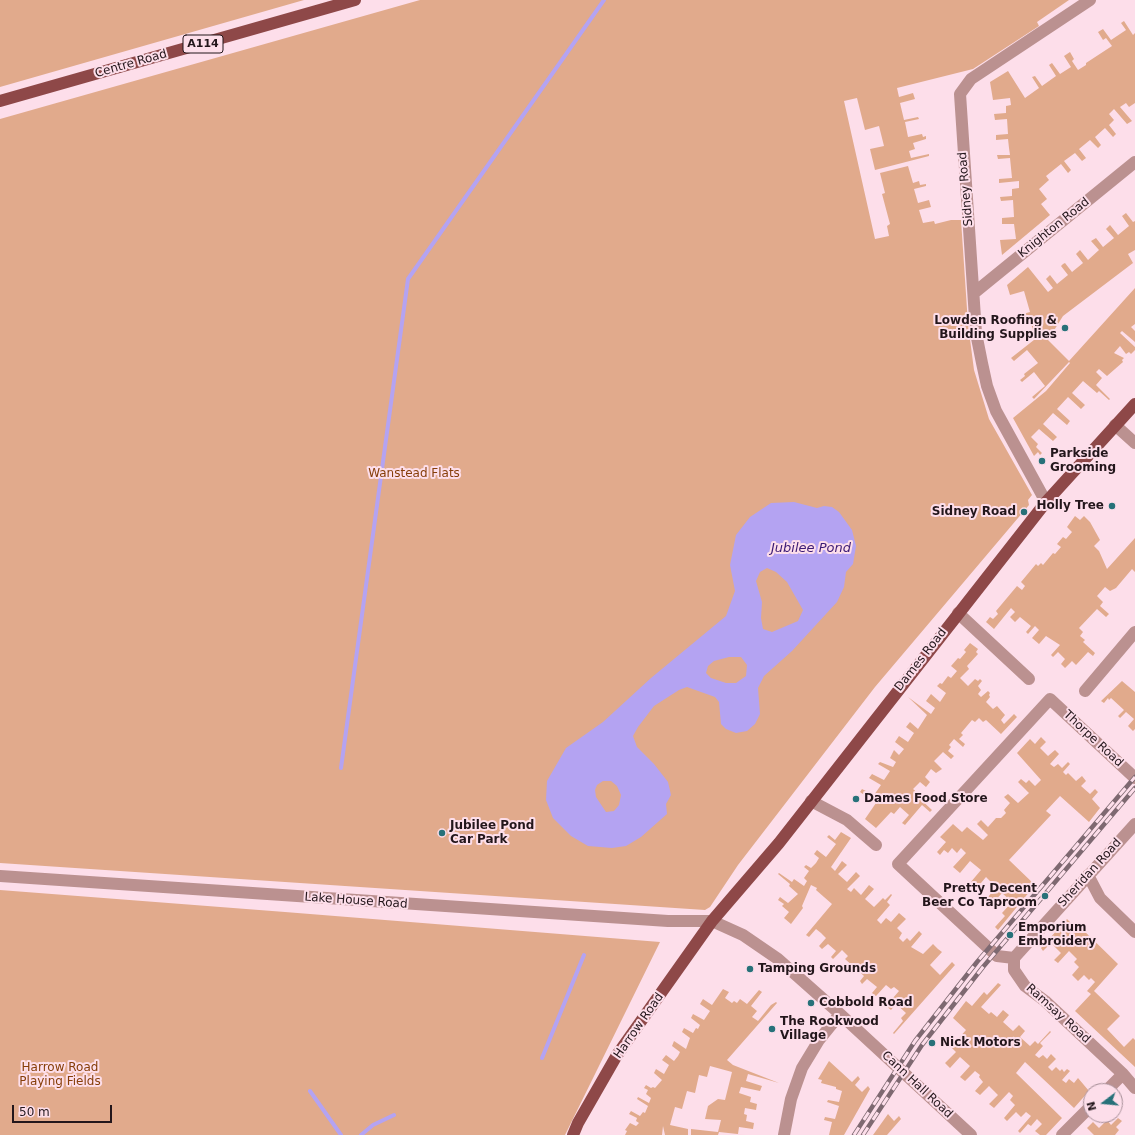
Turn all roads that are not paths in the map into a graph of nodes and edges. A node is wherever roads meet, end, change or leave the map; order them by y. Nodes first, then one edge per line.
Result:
1 (354, 0) edge
2 (1090, 0) edge
3 (0, 101) edge
4 (1135, 162) edge
5 (974, 294) junction
6 (1135, 404) edge
7 (1115, 425) junction
8 (1135, 443) edge
9 (1046, 502) junction
10 (958, 613) junction
11 (1135, 632) edge
12 (1029, 679) dead end
13 (1085, 691) dead end
14 (1135, 778) edge
15 (811, 802) junction
16 (1135, 824) edge
17 (876, 845) dead end
18 (1088, 875) junction
19 (0, 876) edge
20 (712, 921) junction
21 (1135, 932) edge
22 (1014, 958) junction
23 (840, 1014) junction
24 (1123, 1074) junction
25 (1114, 1083) edge
26 (1135, 1088) edge
27 (1083, 1114) edge
28 (573, 1135) edge
29 (784, 1135) edge
30 (971, 1135) edge
31 (1062, 1135) edge

1 - 3 main road, Centre Road / A114
2 - 5 street, Sidney Road
4 - 5 street, Knighton Road
5 - 9 street, Sidney Road
6 - 7 main road, Dames Road
7 - 8 street
7 - 9 main road, Dames Road
9 - 10 main road, Dames Road
10 - 12 street
10 - 15 main road, Dames Road
11 - 13 street
14 - 22 street, Thorpe Road
15 - 17 street
15 - 20 main road, Dames Road
16 - 18 street, Sheridan Road
18 - 21 street
18 - 22 street, Sheridan Road
19 - 20 street, Lake House Road
20 - 23 street, Cann Hall Road
20 - 28 main road, Harrow Road
22 - 24 street, Ramsay Road
23 - 29 street
23 - 30 street, Cann Hall Road
24 - 25 street
24 - 26 street, Ramsay Road
27 - 31 street

